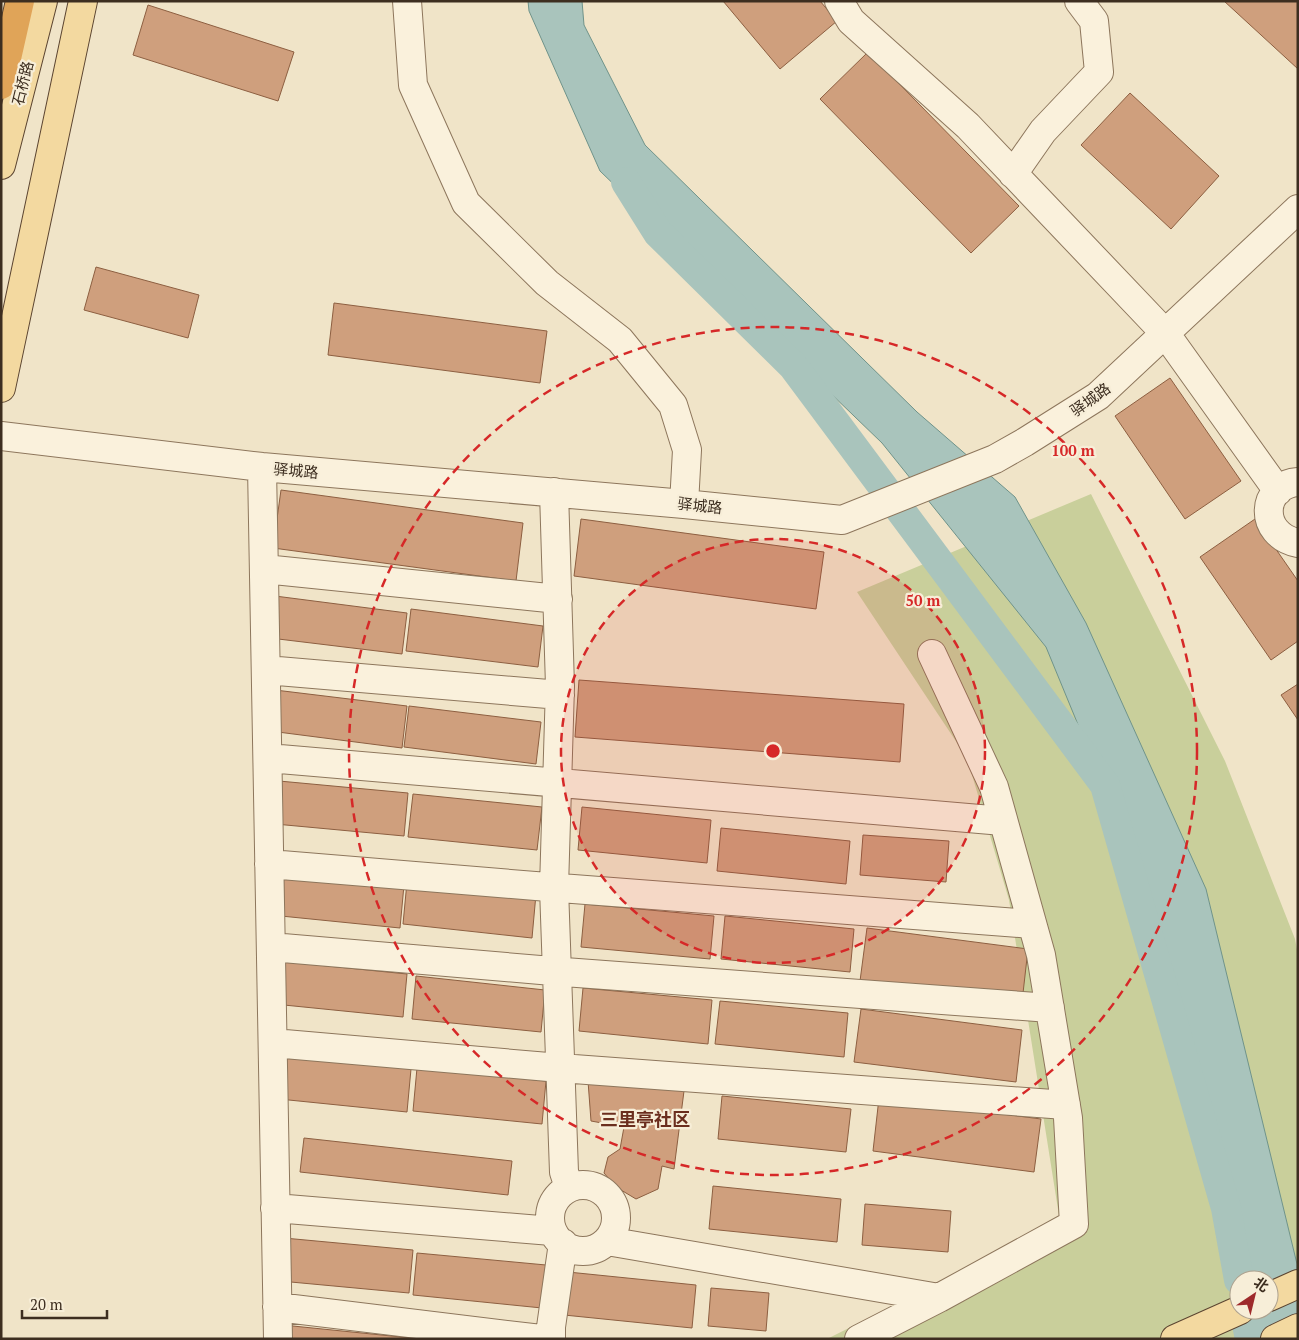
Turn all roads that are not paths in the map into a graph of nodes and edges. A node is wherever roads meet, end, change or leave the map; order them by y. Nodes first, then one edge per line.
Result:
1 (20, 1) edge
2 (43, 1) edge
3 (83, 1) edge
4 (407, 1) edge
5 (839, 1) edge
6 (1079, 1) edge
7 (1, 85) edge
8 (1, 165) edge
9 (1014, 174) junction
10 (1298, 209) edge
11 (1165, 333) junction
12 (1, 388) edge
13 (1, 436) edge
14 (262, 467) junction
15 (1288, 486) edge
16 (554, 492) junction
17 (684, 504) junction
18 (1298, 543) edge
19 (264, 570) junction
20 (558, 599) junction
21 (932, 654) dead end
22 (266, 670) junction
23 (560, 695) junction
24 (268, 758) junction
25 (557, 783) junction
26 (1003, 820) junction
27 (269, 864) junction
28 (554, 888) junction
29 (1032, 924) junction
30 (271, 947) junction
31 (557, 971) junction
32 (1050, 1008) junction
33 (273, 1043) junction
34 (560, 1068) junction
35 (1066, 1105) junction
36 (569, 1187) junction
37 (275, 1208) junction
38 (558, 1237) junction
39 (607, 1241) junction
40 (939, 1298) junction
41 (277, 1307) junction
42 (1229, 1315) edge
43 (278, 1339) edge
44 (541, 1339) edge
45 (551, 1339) edge
46 (859, 1339) edge
47 (1175, 1339) edge

1 - 7 highway
2 - 8 main road, 石桥路
3 - 12 main road
4 - 17 street
5 - 9 street
6 - 9 street
9 - 11 street
10 - 11 street, 驿城路
11 - 15 street
11 - 17 street, 驿城路
13 - 14 street, 驿城路
14 - 16 street, 驿城路
14 - 19 street
15 - 18 street
16 - 17 street, 驿城路
16 - 20 street
19 - 20 street
19 - 22 street
20 - 23 street
21 - 26 street
22 - 23 street
22 - 24 street
23 - 25 street
24 - 25 street
24 - 27 street
25 - 26 street
25 - 28 street
26 - 29 street
27 - 28 street
27 - 30 street
28 - 29 street
28 - 31 street
29 - 32 street
30 - 31 street
30 - 33 street
31 - 32 street
31 - 34 street
32 - 35 street
33 - 34 street
33 - 37 street
34 - 35 street
34 - 36 street
35 - 40 street
36 - 38 street
36 - 39 street
37 - 38 street
37 - 41 street
38 - 39 street
38 - 45 street
39 - 40 street
40 - 46 street
41 - 43 street
41 - 44 street
42 - 47 main road

